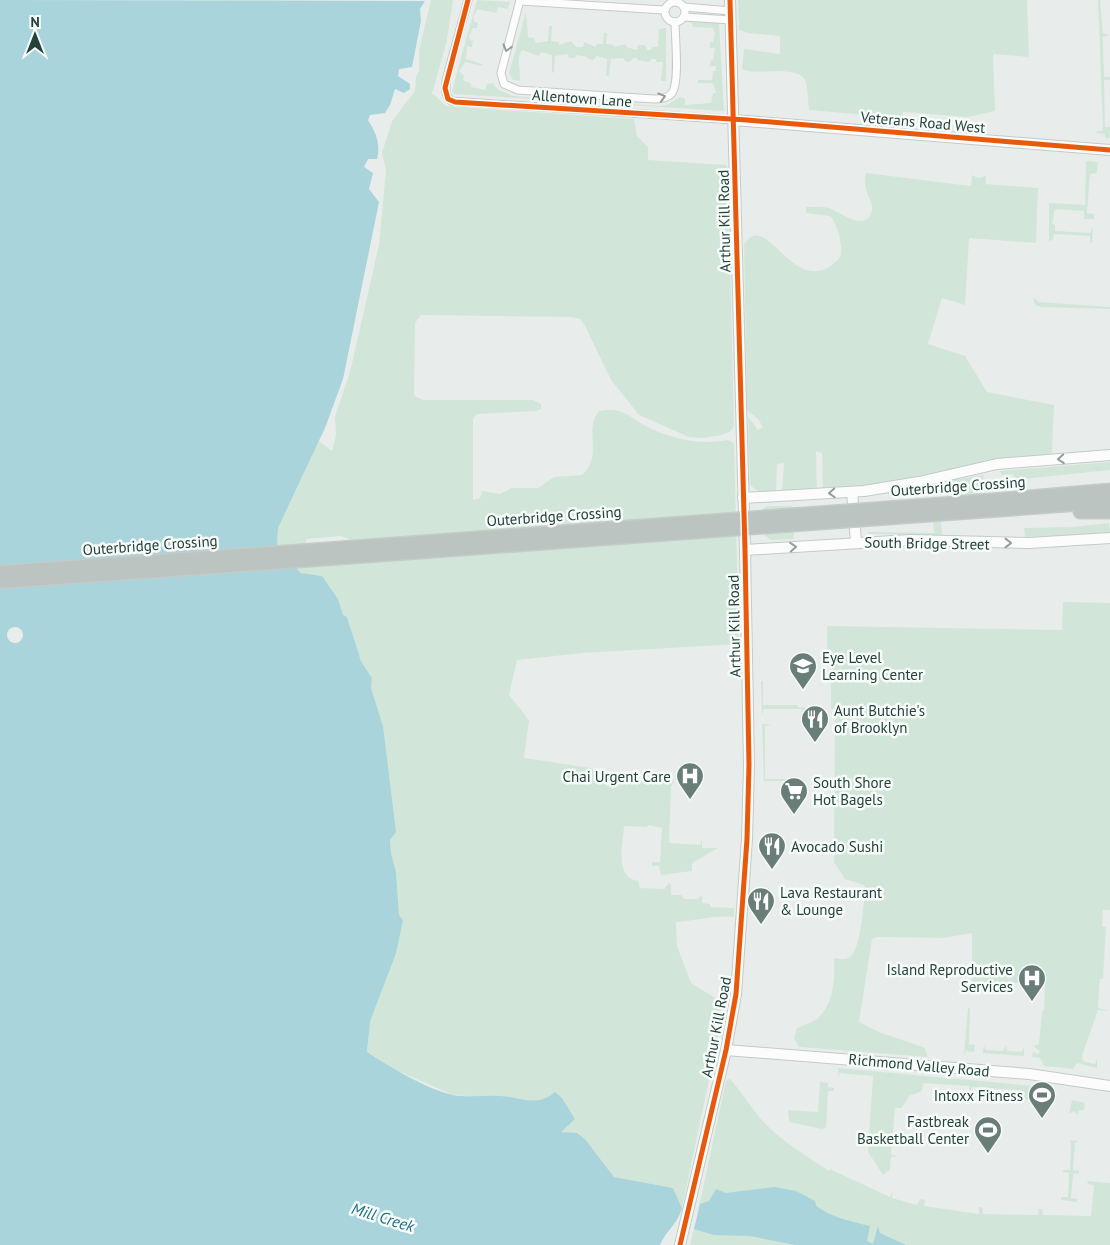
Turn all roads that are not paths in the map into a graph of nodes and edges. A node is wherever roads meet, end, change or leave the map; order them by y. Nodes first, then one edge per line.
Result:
1 (468, 0) edge
2 (730, 0) edge
3 (520, 1) edge
4 (607, 3) edge
5 (664, 10) junction
6 (684, 12) junction
7 (731, 16) junction
8 (675, 22) junction
9 (734, 120) junction
10 (1110, 150) edge
11 (1110, 455) edge
12 (1110, 485) edge
13 (1110, 490) edge
14 (852, 492) junction
15 (1065, 494) junction
16 (743, 498) junction
17 (1110, 502) edge
18 (956, 508) junction
19 (997, 510) junction
20 (1110, 512) edge
21 (1110, 538) edge
22 (856, 542) junction
23 (745, 550) junction
24 (4, 577) edge
25 (726, 1050) junction
26 (1110, 1086) edge
27 (681, 1240) edge

1 - 9 street, Allentown Lane
2 - 7 street, Arthur Kill Road
3 - 4 street
3 -> 8 street
4 - 5 street
5 - 6 street
5 - 8 street
6 - 7 street
6 - 7 street
6 - 8 street
7 - 9 street, Arthur Kill Road
9 - 10 street, Veterans Road West
9 - 16 street, Arthur Kill Road
11 -> 14 street
12 - 15 highway
13 - 15 highway, Outerbridge Crossing
14 -> 16 street
14 - 22 street
15 - 18 highway, Outerbridge Crossing
16 - 23 street, Arthur Kill Road
17 - 19 highway, Outerbridge Crossing
18 - 19 highway, Outerbridge Crossing
18 - 24 highway, Outerbridge Crossing, bridge
19 - 20 highway
22 -> 21 street, South Bridge Street
23 -> 22 street, South Bridge Street
23 - 25 street, Arthur Kill Road
25 - 26 street, Richmond Valley Road
25 - 27 street, Arthur Kill Road

